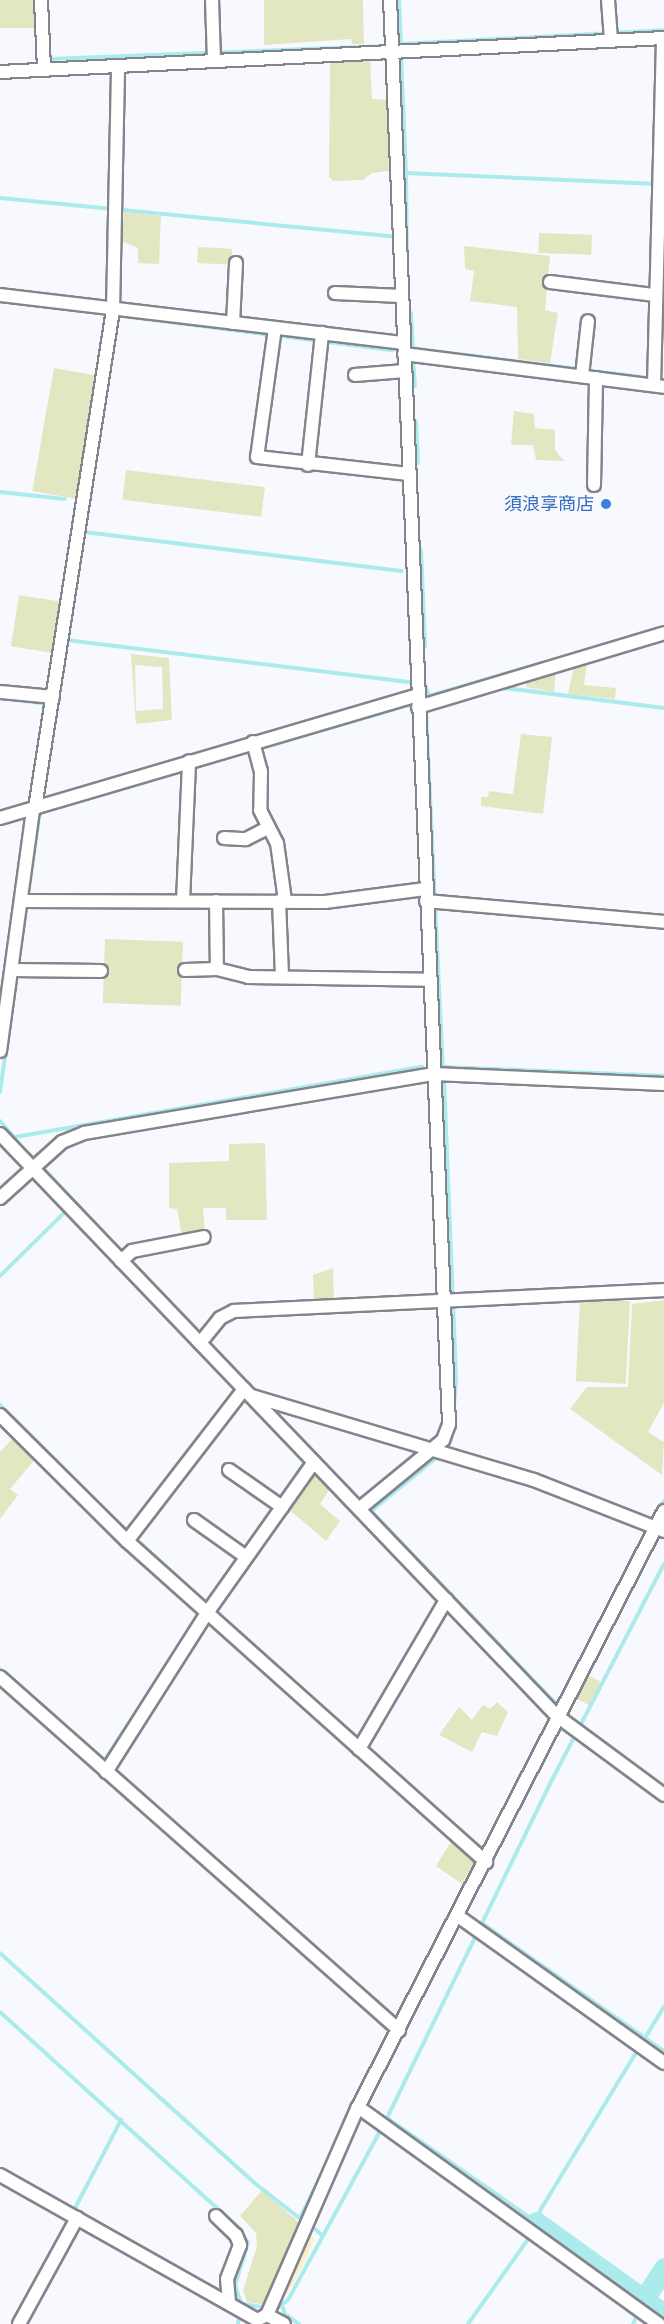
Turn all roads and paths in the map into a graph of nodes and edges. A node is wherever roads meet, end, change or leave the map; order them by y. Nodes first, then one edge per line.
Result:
1 (41, 0) edge
2 (212, 0) edge
3 (390, 0) edge
4 (608, 0) edge
5 (610, 35) junction
6 (663, 38) edge
7 (398, 52) junction
8 (214, 61) junction
9 (118, 66) junction
10 (44, 69) junction
11 (0, 72) edge
12 (660, 180) edge
13 (236, 263) dead end
14 (550, 282) dead end
15 (335, 293) dead end
16 (0, 295) edge
17 (655, 295) junction
18 (401, 296) junction
19 (112, 313) junction
20 (588, 321) dead end
21 (233, 323) junction
22 (275, 328) junction
23 (322, 333) junction
24 (408, 351) junction
25 (405, 371) junction
26 (355, 375) dead end
27 (582, 376) junction
28 (596, 378) junction
29 (656, 382) edge
30 (308, 465) junction
31 (409, 474) junction
32 (594, 485) dead end
33 (664, 633) edge
34 (0, 692) edge
35 (417, 701) junction
36 (52, 702) junction
37 (255, 747) junction
38 (189, 766) junction
39 (34, 808) junction
40 (0, 818) edge
41 (268, 828) junction
42 (224, 838) dead end
43 (430, 898) junction
44 (25, 901) junction
45 (183, 901) junction
46 (281, 904) junction
47 (216, 905) junction
48 (664, 922) edge
49 (217, 969) junction
50 (12, 970) junction
51 (185, 970) dead end
52 (101, 971) dead end
53 (282, 977) junction
54 (430, 980) junction
55 (0, 1051) edge
56 (434, 1074) junction
57 (664, 1084) edge
58 (0, 1134) edge
59 (31, 1168) junction
60 (0, 1198) edge
61 (204, 1237) dead end
62 (121, 1262) junction
63 (664, 1290) edge
64 (450, 1300) junction
65 (200, 1343) junction
66 (247, 1392) junction
67 (0, 1415) edge
68 (433, 1450) junction
69 (314, 1462) junction
70 (229, 1470) dead end
71 (282, 1507) junction
72 (359, 1509) junction
73 (664, 1511) edge
74 (194, 1520) dead end
75 (660, 1529) edge
76 (130, 1537) junction
77 (246, 1557) junction
78 (446, 1600) junction
79 (207, 1609) junction
80 (0, 1677) edge
81 (556, 1715) junction
82 (359, 1749) junction
83 (109, 1768) junction
84 (664, 1795) edge
85 (483, 1859) junction
86 (458, 1917) junction
87 (396, 2028) junction
88 (664, 2062) edge
89 (358, 2107) junction
90 (0, 2175) edge
91 (216, 2216) dead end
92 (75, 2221) junction
93 (236, 2307) junction
94 (270, 2321) edge
95 (19, 2324) edge
96 (659, 2324) edge

1 - 10 street
2 - 8 street
3 - 7 street
4 - 5 street
5 - 6 street
5 - 7 street
6 - 12 street
7 - 8 street
7 - 18 street
8 - 9 street
9 - 10 street
9 - 19 street
10 - 11 street
12 - 17 street
13 - 21 street
14 - 17 street
15 - 18 street
16 - 19 street
17 - 29 street
18 - 24 street
19 - 21 street
19 - 36 street
20 - 27 street
21 - 22 street
22 - 23 street
22 - 30 street
23 - 24 street
23 - 30 street
24 - 25 street
24 - 27 street
25 - 26 street
25 - 31 street
27 - 28 street
28 - 29 street
28 - 32 street
30 - 31 street
31 - 35 street
33 - 35 street
34 - 36 street
35 - 37 street
35 - 43 street
36 - 39 street
37 - 38 street
37 - 41 street
38 - 39 street
38 - 45 street
39 - 40 street
39 - 44 street
41 - 42 street
41 - 46 street
43 - 46 street
43 - 48 street
43 - 54 street
44 - 45 street
44 - 50 street
45 - 47 street
46 - 47 street
46 - 53 street
47 - 49 street
49 - 51 street
49 - 53 street
50 - 52 street
50 - 55 street
53 - 54 street
54 - 56 street
56 - 57 street
56 - 59 street
56 - 64 street
58 - 59 street
59 - 60 street
59 - 62 street
61 - 62 street
62 - 65 street
63 - 64 street
64 - 65 street
64 - 68 street
65 - 66 street
66 - 68 street
66 - 69 street
66 - 76 street
67 - 76 street
68 - 72 street
68 - 75 street
69 - 71 street
69 - 72 street
70 - 71 street
71 - 77 street
72 - 78 street
73 - 75 street
74 - 77 street
75 - 81 street
76 - 79 street
77 - 79 street
78 - 81 street
78 - 82 street
79 - 82 street
79 - 83 street
80 - 83 street
81 - 84 street
81 - 85 street
82 - 85 street
83 - 87 street
85 - 86 street
86 - 87 street
86 - 88 street
87 - 89 street
89 - 94 street
89 - 96 street
90 - 92 street
91 - 93 street
92 - 93 street
92 - 95 street
93 - 94 street

